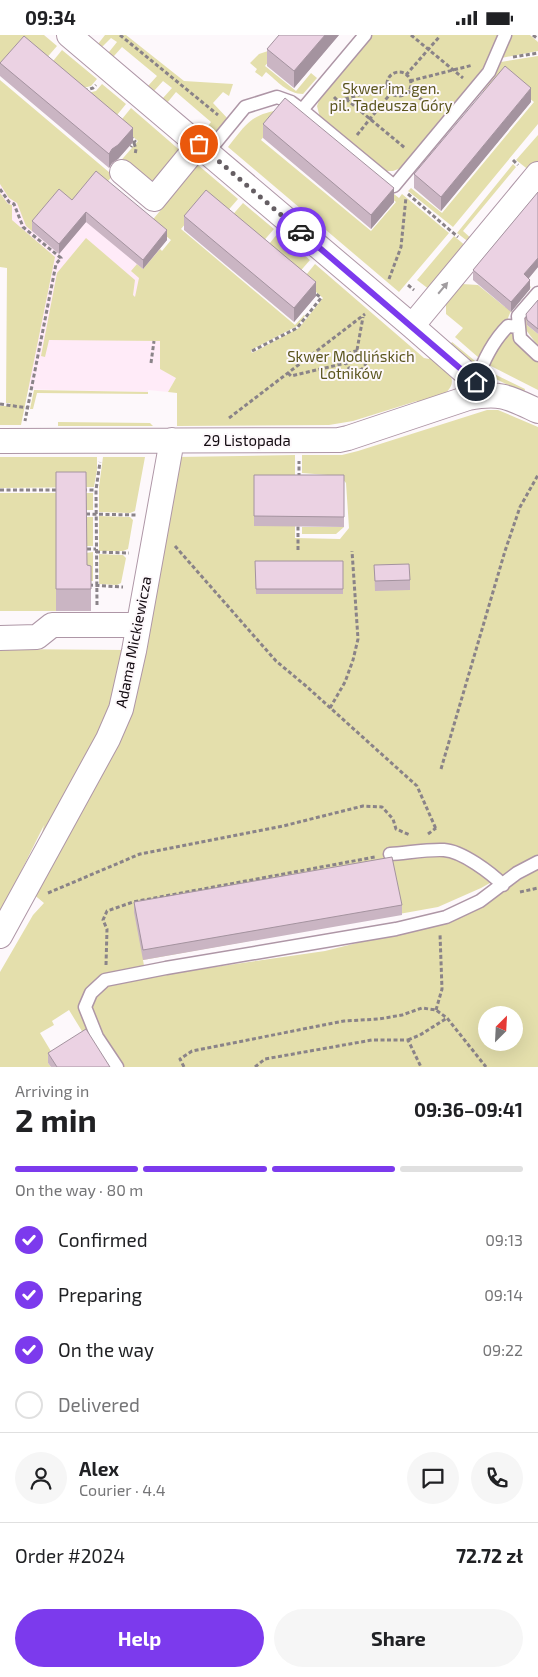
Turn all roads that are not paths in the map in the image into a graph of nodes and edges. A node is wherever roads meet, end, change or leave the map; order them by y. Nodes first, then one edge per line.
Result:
1 (69, 35) edge
2 (365, 35) edge
3 (506, 35) edge
4 (302, 110) junction
5 (204, 148) junction
6 (122, 172) dead end
7 (538, 174) edge
8 (538, 293) edge
9 (412, 326) junction
10 (519, 327) junction
11 (538, 355) edge
12 (482, 388) junction
13 (538, 411) edge
14 (172, 440) junction
15 (0, 441) edge
16 (138, 625) junction
17 (0, 638) edge
18 (390, 854) road end
19 (538, 862) edge
20 (503, 885) junction
21 (0, 936) edge
22 (116, 1067) edge

1 - 5 street
2 - 4 lane
3 - 4 lane
4 - 5 lane
5 - 6 street
5 - 9 street
9 -> 7 street
8 - 10 lane
9 - 12 street
10 - 11 lane
10 - 12 lane
12 - 13 street
12 - 14 street, 29 Listopada
14 - 15 street, 29 Listopada
14 - 16 street, Adama Mickiewicza
16 - 17 street
16 - 21 street, Adama Mickiewicza
18 - 20 lane
19 - 20 lane
20 - 22 lane

